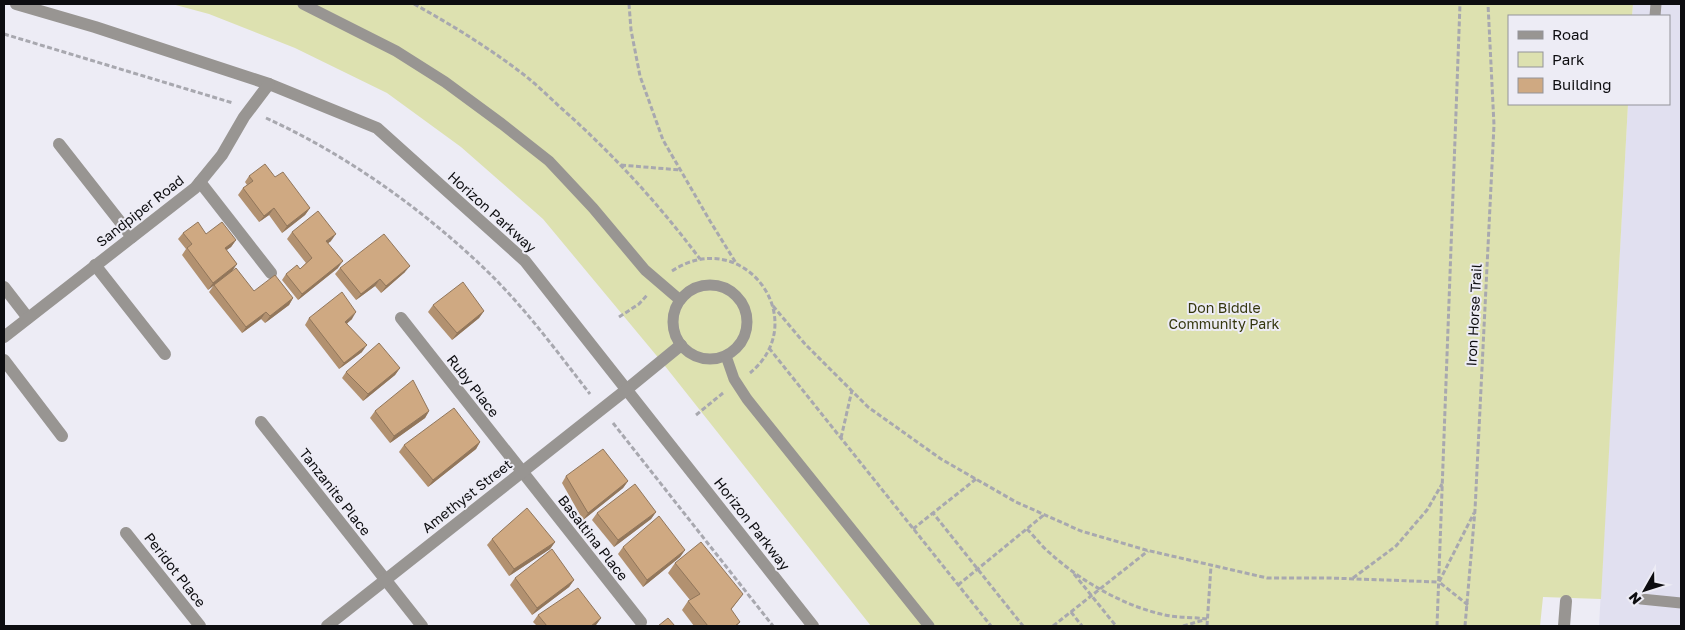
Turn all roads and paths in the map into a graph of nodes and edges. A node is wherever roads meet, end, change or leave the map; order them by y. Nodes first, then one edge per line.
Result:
1 (16, 4) edge
2 (303, 4) edge
3 (414, 4) edge
4 (629, 4) edge
5 (1460, 4) edge
6 (1488, 4) edge
7 (4, 34) edge
8 (269, 84) junction
9 (249, 110) junction
10 (59, 144) dead end
11 (621, 165) junction
12 (681, 170) junction
13 (200, 182) junction
14 (132, 237) junction
15 (700, 259) junction
16 (737, 263) junction
17 (95, 265) junction
18 (272, 274) dead end
19 (659, 283) junction
20 (4, 287) edge
21 (680, 300) junction
22 (773, 306) junction
23 (619, 317) dead end
24 (28, 318) junction
25 (401, 318) dead end
26 (4, 337) edge
27 (680, 345) junction
28 (769, 348) junction
29 (166, 354) dead end
30 (726, 356) junction
31 (4, 360) edge
32 (736, 383) junction
33 (626, 390) junction
34 (852, 390) junction
35 (602, 409) junction
36 (696, 414) dead end
37 (261, 422) dead end
38 (62, 436) dead end
39 (841, 438) junction
40 (522, 472) junction
41 (976, 479) junction
42 (1443, 483) junction
43 (1475, 510) junction
44 (933, 513) junction
45 (1045, 514) junction
46 (913, 529) junction
47 (1027, 529) junction
48 (126, 533) dead end
49 (1148, 551) junction
50 (1211, 566) junction
51 (978, 569) junction
52 (1072, 571) junction
53 (1353, 579) junction
54 (385, 580) junction
55 (1440, 582) junction
56 (958, 585) junction
57 (1101, 589) junction
58 (1091, 596) junction
59 (1641, 599) dead end
60 (1566, 602) dead end
61 (1681, 603) edge
62 (1468, 606) junction
63 (1071, 612) junction
64 (1207, 619) junction
65 (641, 622) dead end
66 (200, 626) edge
67 (327, 626) edge
68 (422, 626) edge
69 (773, 626) edge
70 (813, 626) edge
71 (929, 626) edge
72 (991, 626) edge
73 (1024, 626) edge
74 (1053, 626) edge
75 (1082, 626) edge
76 (1116, 626) edge
77 (1183, 626) edge
78 (1207, 626) edge
79 (1437, 626) edge
80 (1465, 626) edge
81 (1564, 626) edge

1 - 8 street, Horizon Parkway
2 - 19 lane
3 - 11 path
4 - 12 path
5 - 42 path
6 - 43 path, Iron Horse Trail
7 - 9 path
8 - 9 street, Sandpiper Road
8 - 33 street, Horizon Parkway
9 - 13 street, Sandpiper Road
9 - 35 path
10 - 14 street
11 - 12 path
11 - 15 path
12 - 16 path
13 - 14 street, Sandpiper Road
13 - 18 street
14 - 17 street, Sandpiper Road
15 - 16 path
15 - 19 path
16 - 22 path
17 - 24 street, Sandpiper Road
17 - 29 street
19 - 21 lane
19 - 23 path
20 - 24 street
21 - 27 lane
21 - 30 lane
22 - 28 path
22 - 34 path
24 - 26 street, Sandpiper Road
25 - 40 street, Ruby Place
27 - 30 lane
27 - 33 street, Amethyst Street
28 - 32 path
28 - 39 path
30 - 32 lane
31 - 38 street
32 - 36 path
32 - 71 lane
33 - 35 street, Amethyst Street
33 - 70 street, Horizon Parkway
34 - 39 path
34 - 41 path
35 - 40 street, Amethyst Street
35 - 69 path
37 - 54 street, Tanzanite Place
39 - 46 path
40 - 54 street, Amethyst Street
40 - 65 street, Basaltina Place
41 - 44 path
41 - 45 path
42 - 53 path
42 - 55 path
43 - 55 path
43 - 62 path, Iron Horse Trail
44 - 46 path
44 - 51 path
45 - 47 path
45 - 49 path
46 - 56 path
47 - 51 path
47 - 52 path
48 - 66 street, Peridot Place
49 - 50 path
49 - 57 path
50 - 53 path
50 - 64 path
51 - 56 path
51 - 73 path
52 - 57 path
52 - 58 path
53 - 55 path
54 - 67 street, Amethyst Street
54 - 68 street, Tanzanite Place
55 - 62 path
55 - 79 path
56 - 72 path
57 - 58 path
57 - 64 path
58 - 63 path
58 - 76 path
59 - 61 lane
60 - 81 street
62 - 80 path, Iron Horse Trail
63 - 74 path
63 - 75 path
64 - 77 path
64 - 78 path

